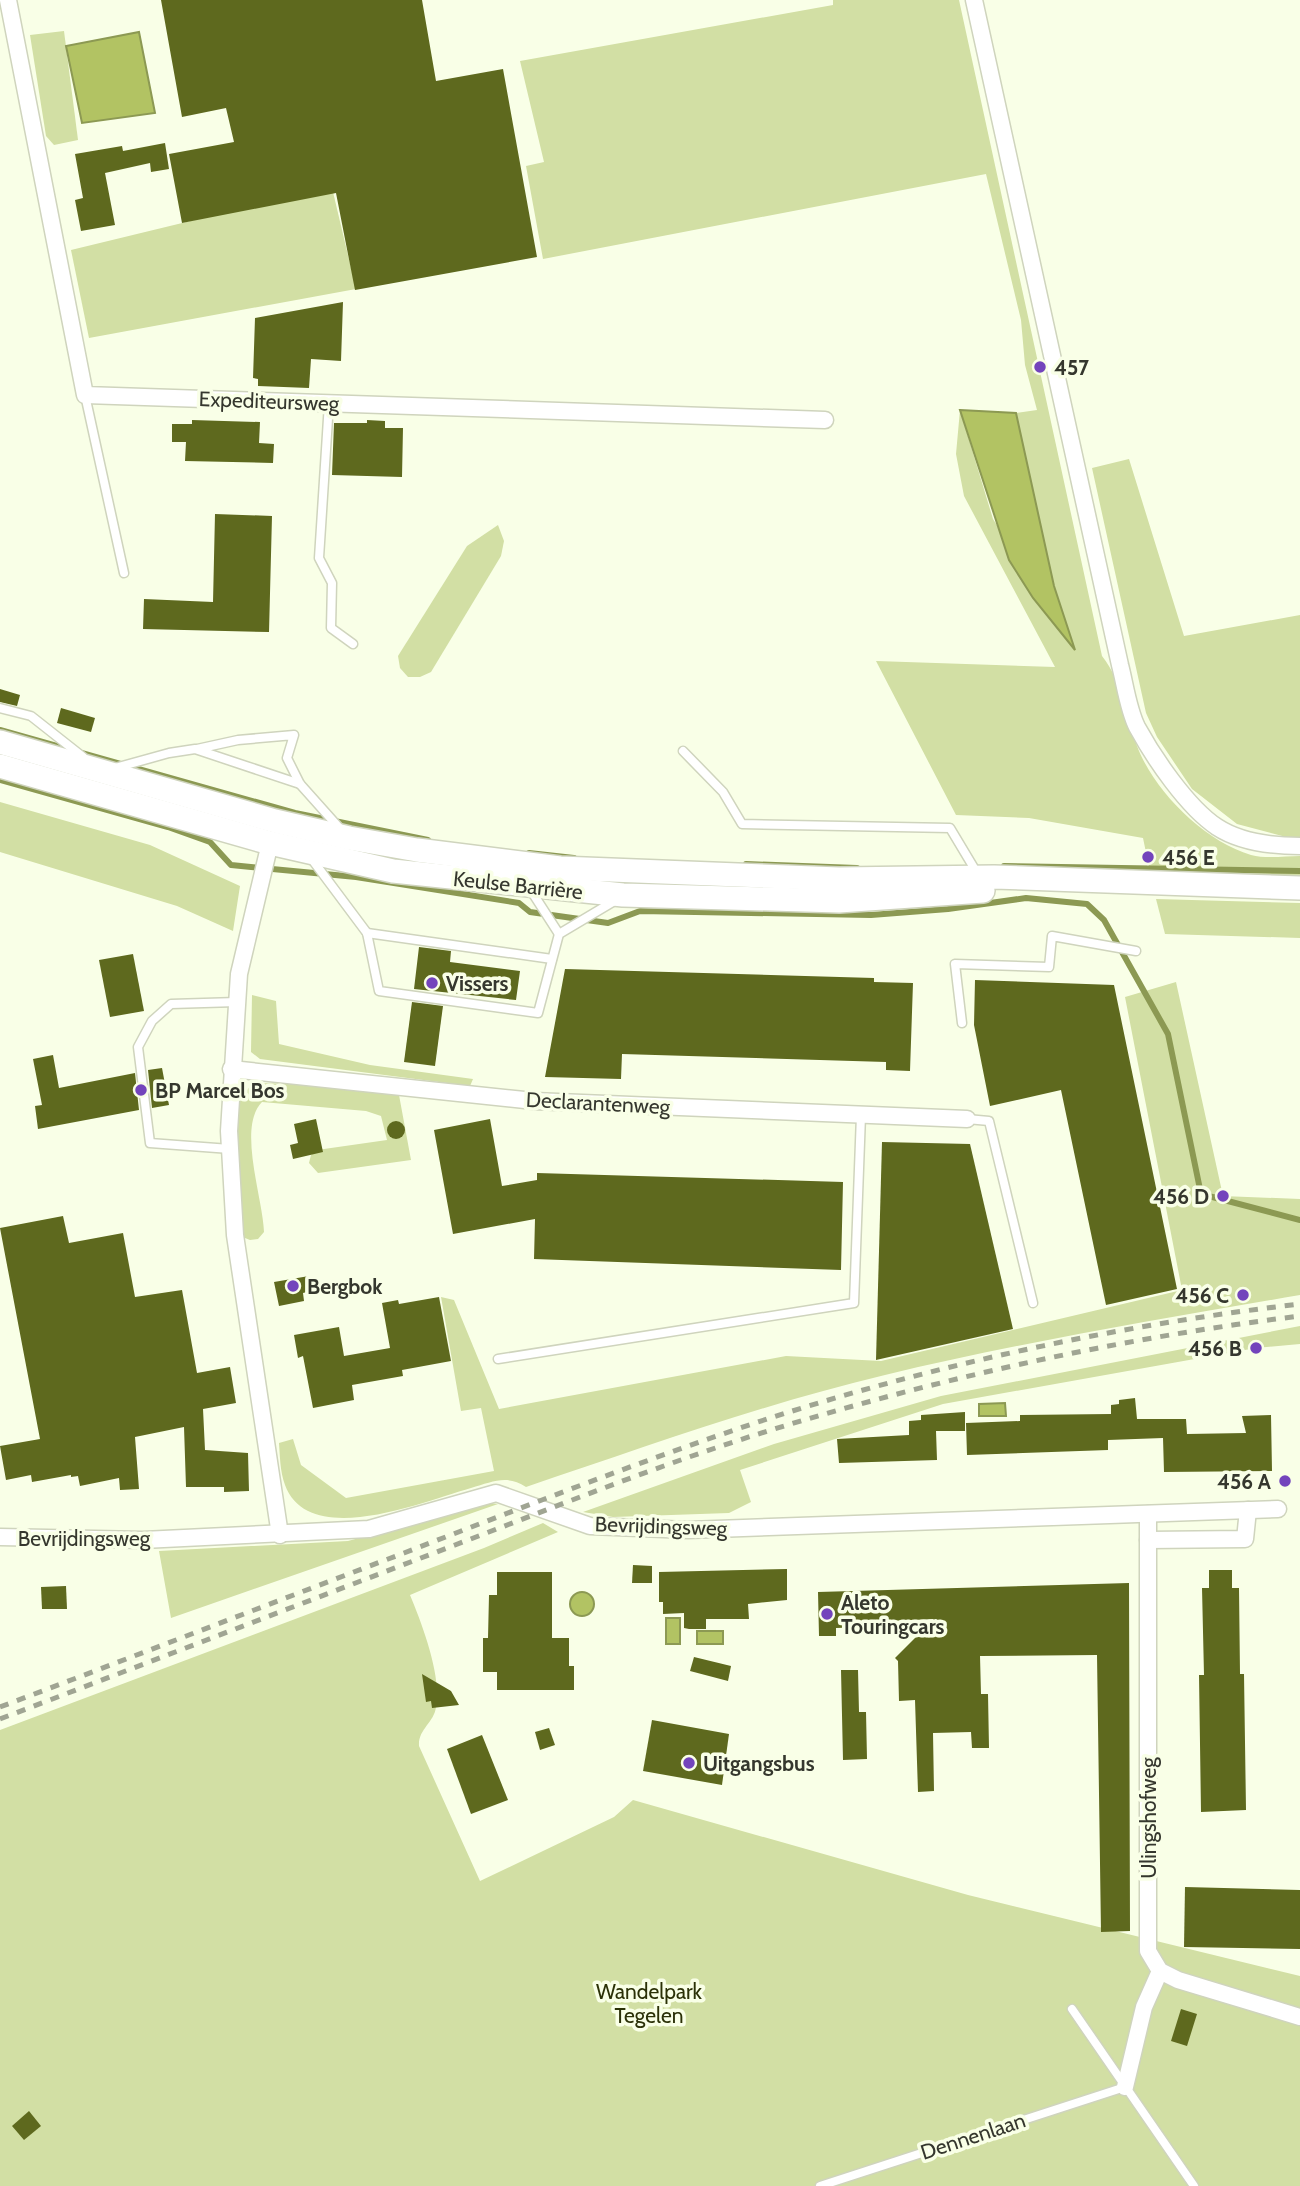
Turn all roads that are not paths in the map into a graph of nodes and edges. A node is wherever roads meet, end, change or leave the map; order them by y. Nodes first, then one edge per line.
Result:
1 (8, 0) edge
2 (974, 0) edge
3 (8, 47) edge
4 (85, 395) junction
5 (329, 403) junction
6 (825, 420) dead end
7 (124, 573) dead end
8 (353, 644) dead end
9 (0, 708) edge
10 (0, 742) edge
11 (195, 749) junction
12 (683, 751) dead end
13 (0, 766) edge
14 (101, 772) junction
15 (300, 784) junction
16 (349, 838) junction
17 (270, 843) junction
18 (1300, 846) edge
19 (307, 852) junction
20 (980, 877) junction
21 (1048, 880) junction
22 (529, 887) junction
23 (1300, 888) edge
24 (623, 895) junction
25 (368, 933) junction
26 (559, 934) junction
27 (1136, 951) dead end
28 (552, 959) junction
29 (237, 1002) junction
30 (961, 1023) dead end
31 (231, 1069) junction
32 (861, 1115) junction
33 (967, 1119) joint
34 (230, 1149) junction
35 (1033, 1303) dead end
36 (498, 1359) dead end
37 (1278, 1509) dead end
38 (1248, 1510) junction
39 (1148, 1514) junction
40 (280, 1535) junction
41 (0, 1538) edge
42 (1148, 1541) junction
43 (1160, 1971) junction
44 (1072, 2009) dead end
45 (1300, 2017) edge
46 (1125, 2087) junction
47 (820, 2186) edge
48 (1194, 2186) edge

1 - 3 street
2 - 18 street
3 - 4 street
4 - 5 street, Expediteursweg
4 - 7 lane
5 - 6 street, Expediteursweg
5 - 8 lane
9 - 14 lane
10 - 14 main road, Keulse Barrière
11 - 14 lane
11 - 15 lane
11 - 15 lane
12 - 20 lane
13 - 17 main road, Keulse Barrière
14 - 16 main road, Keulse Barrière
15 - 16 lane
16 - 20 main road, Keulse Barrière
17 - 19 main road, Keulse Barrière
17 - 29 street
19 - 22 main road, Keulse Barrière
19 - 25 lane
20 - 21 main road, Keulse Barrière
21 - 23 main road, Keulse Barrière
21 - 24 main road, Keulse Barrière
22 - 24 main road, Keulse Barrière
22 - 26 lane
24 - 26 lane
25 - 28 lane
25 - 28 lane
26 - 28 lane
27 - 30 lane
29 - 31 street
29 - 34 lane
31 - 32 street, Declarantenweg
31 - 34 street
32 - 33 street, Declarantenweg
32 - 36 lane
33 - 35 lane
34 - 40 street
37 - 38 street, Bevrijdingsweg
38 - 39 street, Bevrijdingsweg
38 - 42 street
39 - 40 street, Bevrijdingsweg
39 - 42 street, Ulingshofweg
40 - 41 street, Bevrijdingsweg
42 - 43 street, Ulingshofweg
43 - 45 street
43 - 46 street
44 - 46 lane
46 - 47 lane, Dennenlaan
46 - 48 lane

